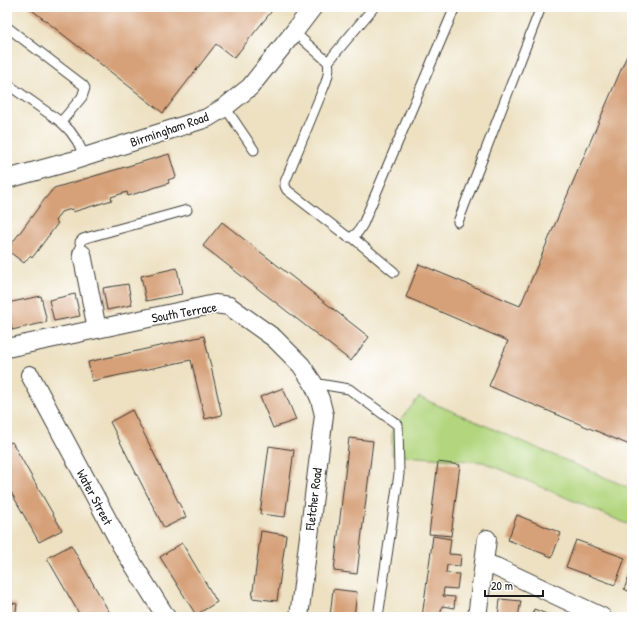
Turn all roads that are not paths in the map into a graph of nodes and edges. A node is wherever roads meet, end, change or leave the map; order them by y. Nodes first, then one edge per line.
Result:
1 (313, 7) edge
2 (374, 7) edge
3 (455, 7) edge
4 (541, 7) edge
5 (7, 27) edge
6 (294, 32) junction
7 (328, 62) junction
8 (7, 84) edge
9 (225, 107) junction
10 (61, 122) junction
11 (254, 150) dead end
12 (85, 157) junction
13 (7, 179) edge
14 (187, 210) dead end
15 (458, 222) dead end
16 (352, 237) junction
17 (82, 254) joint
18 (394, 272) dead end
19 (97, 328) junction
20 (7, 348) edge
21 (30, 375) dead end
22 (313, 383) junction
23 (487, 539) dead end
24 (484, 563) junction
25 (166, 617) edge
26 (299, 617) edge
27 (378, 617) edge
28 (477, 617) edge
29 (602, 617) edge

1 - 6 street, Birmingham Road
2 - 7 lane
3 - 16 lane
4 - 15 lane
5 - 10 lane
6 - 7 lane
6 - 9 street, Birmingham Road
7 - 16 lane
8 - 10 lane
9 - 11 lane
9 - 12 street, Birmingham Road
10 - 12 lane
12 - 13 street, Birmingham Road
14 - 17 lane
16 - 18 lane
17 - 19 street
19 - 20 street, South Terrace
19 - 22 street, South Terrace
21 - 25 street, Water Street
22 - 26 street, Fletcher Road
22 - 27 lane
23 - 24 street
24 - 28 street
24 - 29 street

